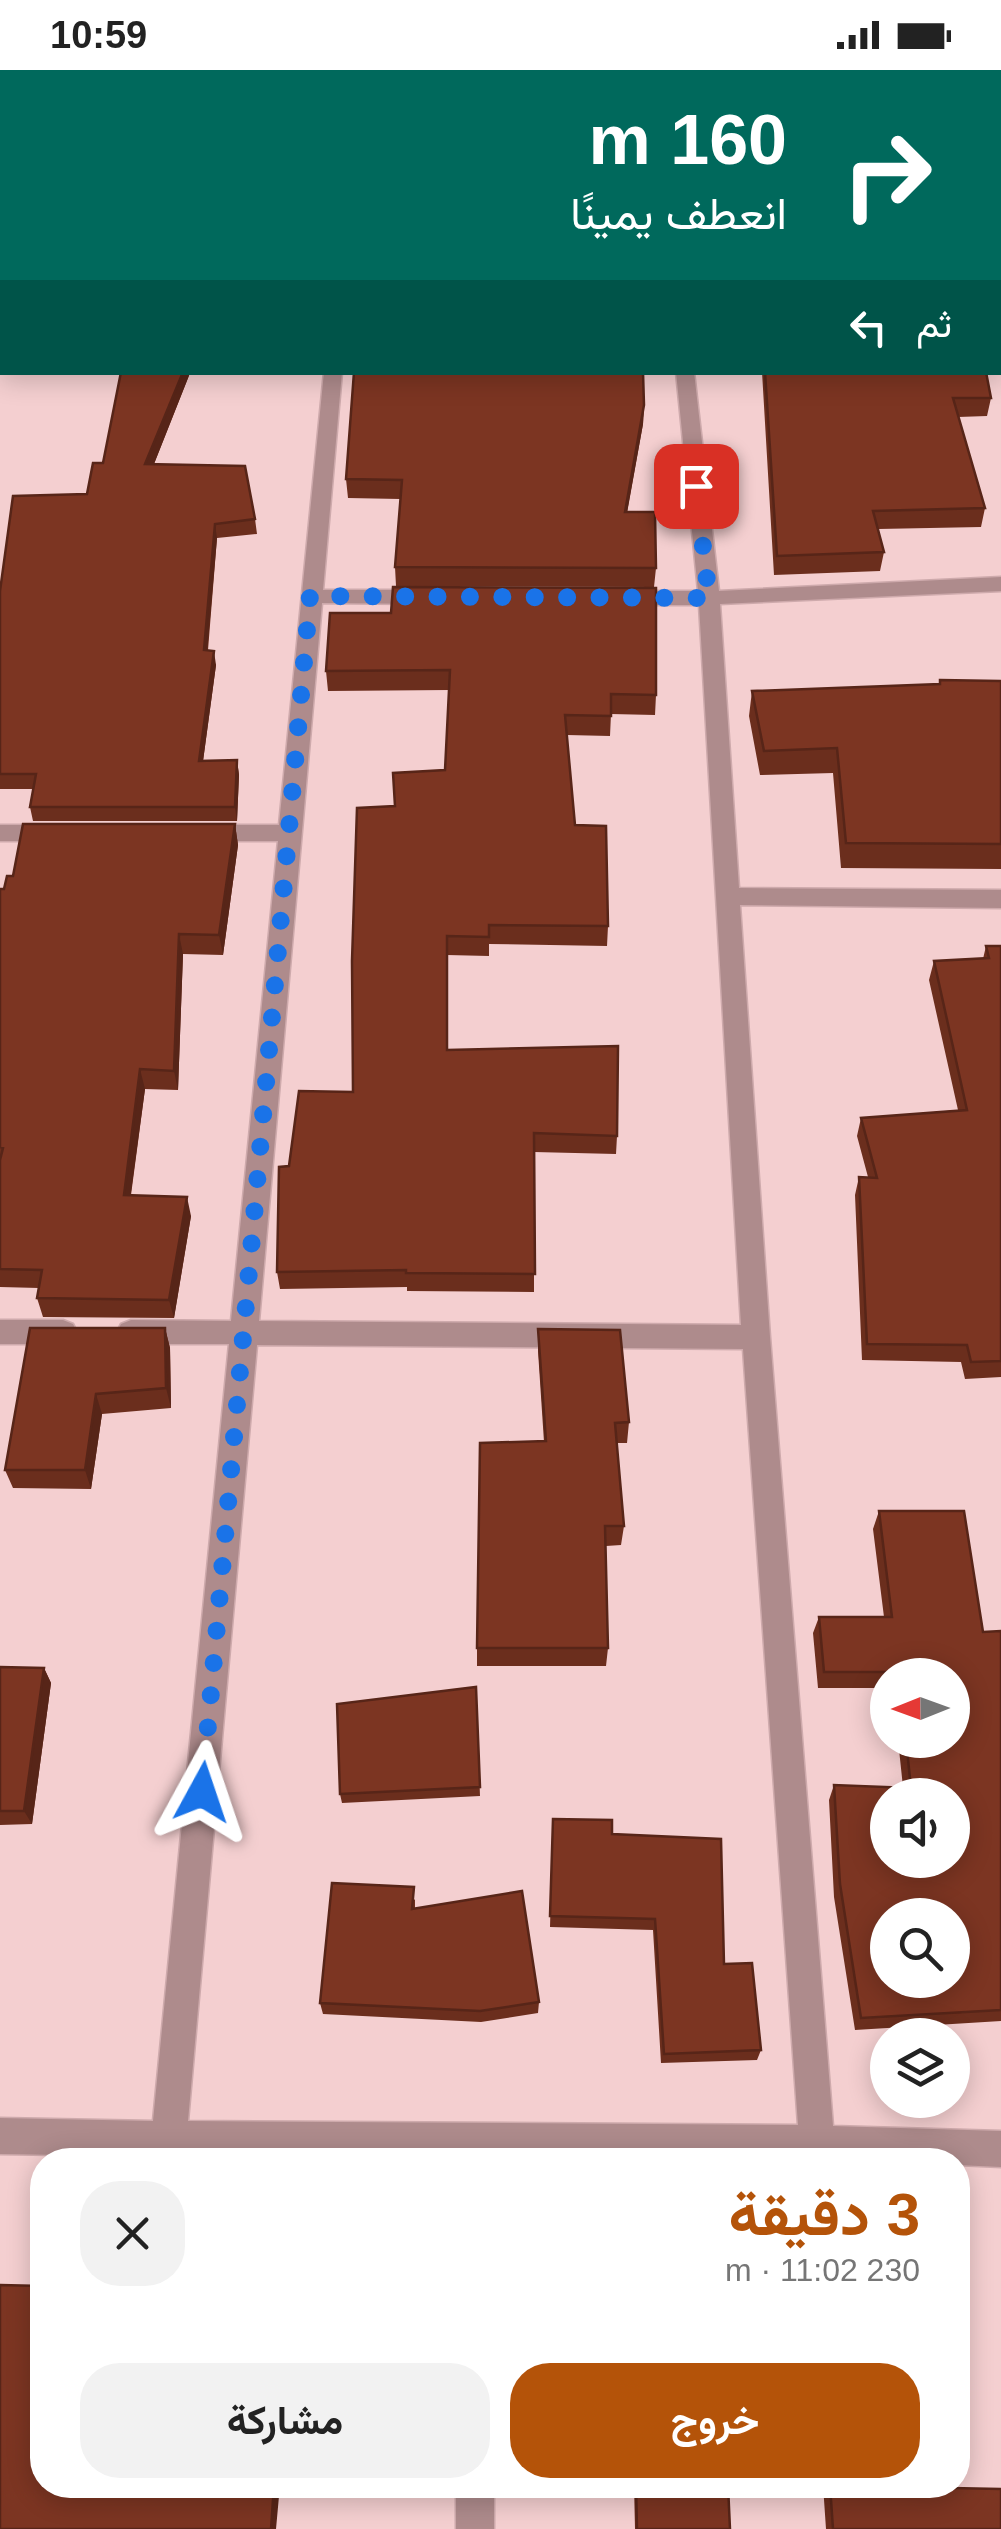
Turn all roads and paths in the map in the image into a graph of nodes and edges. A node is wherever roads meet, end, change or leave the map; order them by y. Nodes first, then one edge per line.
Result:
1 (333, 375) edge
2 (684, 375) edge
3 (1001, 584) edge
4 (310, 596) junction
5 (450, 597) edge
6 (609, 598) edge
7 (709, 598) junction
8 (0, 833) edge
9 (77, 833) edge
10 (172, 833) edge
11 (288, 833) junction
12 (726, 896) junction
13 (1001, 899) edge
14 (0, 1332) edge
15 (246, 1332) junction
16 (756, 1337) junction
17 (0, 2136) edge
18 (169, 2137) junction
19 (817, 2143) junction
20 (394, 2148) edge
21 (628, 2148) edge
22 (1001, 2149) edge
23 (476, 2498) edge
24 (476, 2529) edge

1 - 4 street
2 - 7 street
3 - 7 street
4 - 5 street
4 - 11 street
6 - 7 street
7 - 12 street
8 - 9 street
10 - 11 street
11 - 15 street
12 - 13 street
12 - 16 street
14 - 15 street
15 - 16 street
15 - 18 street
16 - 19 street
17 - 18 street
18 - 20 street
19 - 21 street
19 - 22 street
23 - 24 street

